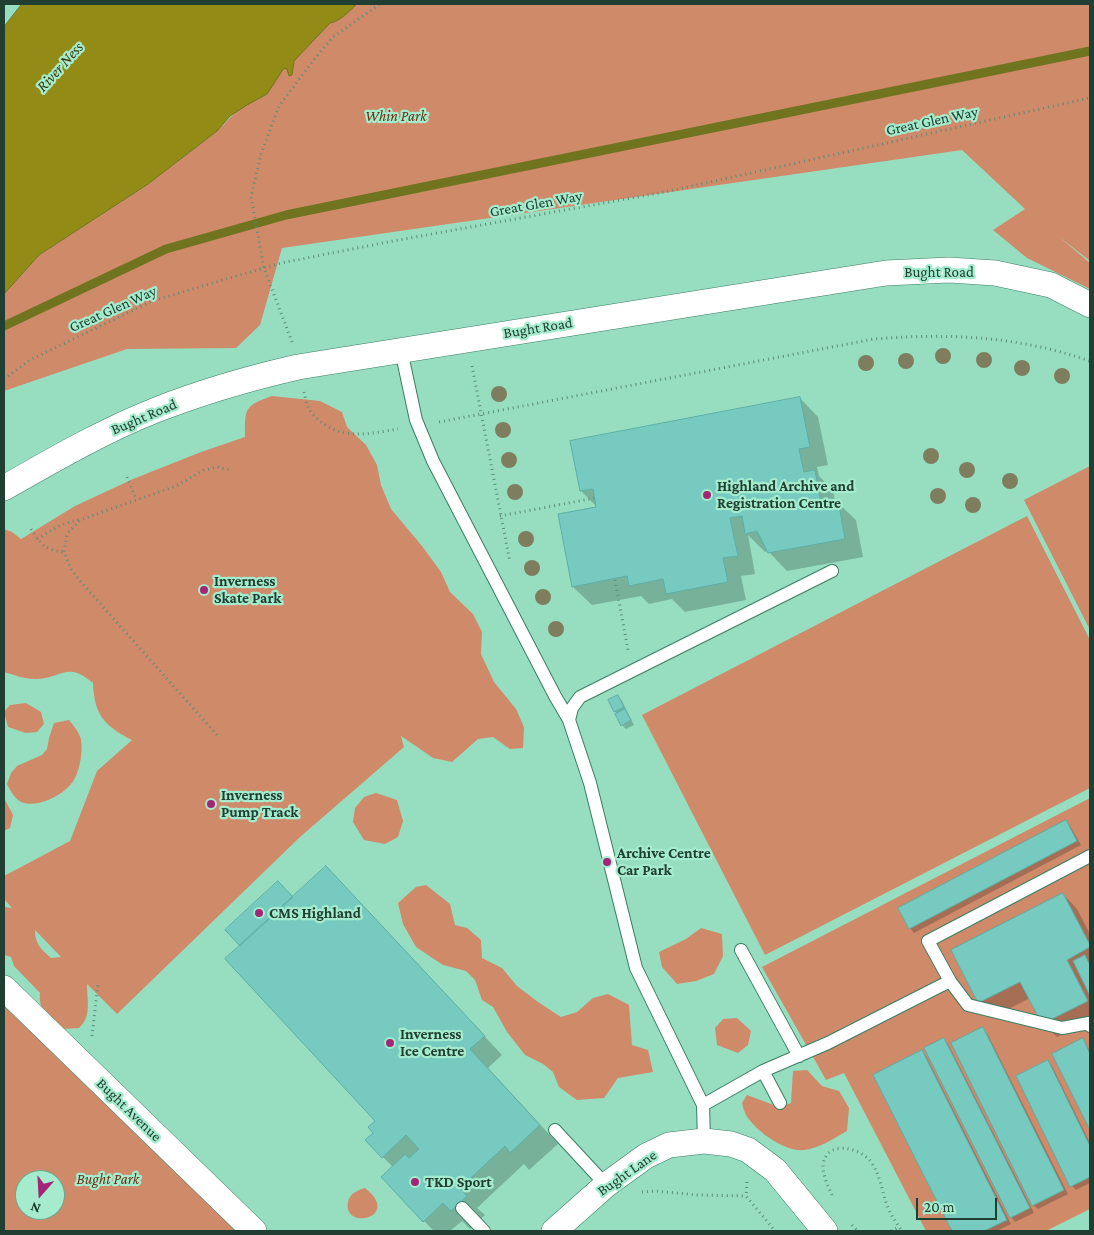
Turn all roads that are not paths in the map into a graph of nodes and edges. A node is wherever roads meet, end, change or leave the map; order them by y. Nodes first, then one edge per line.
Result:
1 (1090, 305) edge
2 (401, 350) junction
3 (4, 488) edge
4 (832, 571) dead end
5 (570, 720) junction
6 (1090, 856) edge
7 (741, 950) dead end
8 (950, 981) junction
9 (4, 988) edge
10 (1090, 1026) edge
11 (799, 1056) junction
12 (763, 1071) junction
13 (780, 1103) dead end
14 (703, 1105) junction
15 (555, 1130) dead end
16 (704, 1141) junction
17 (606, 1185) junction
18 (462, 1208) dead end
19 (254, 1231) edge
20 (484, 1231) edge
21 (554, 1231) edge
22 (825, 1231) edge

1 - 2 street, Bught Road
2 - 3 street, Bught Road
2 - 5 lane
4 - 5 lane
5 - 14 lane
6 - 8 lane
7 - 11 lane
8 - 10 lane
8 - 11 lane
9 - 19 street, Bught Avenue
11 - 12 lane
12 - 13 lane
12 - 14 lane
14 - 16 lane
15 - 17 lane
16 - 17 street, Bught Lane
16 - 22 street, Bught Lane
17 - 21 street, Bught Lane
18 - 20 lane

